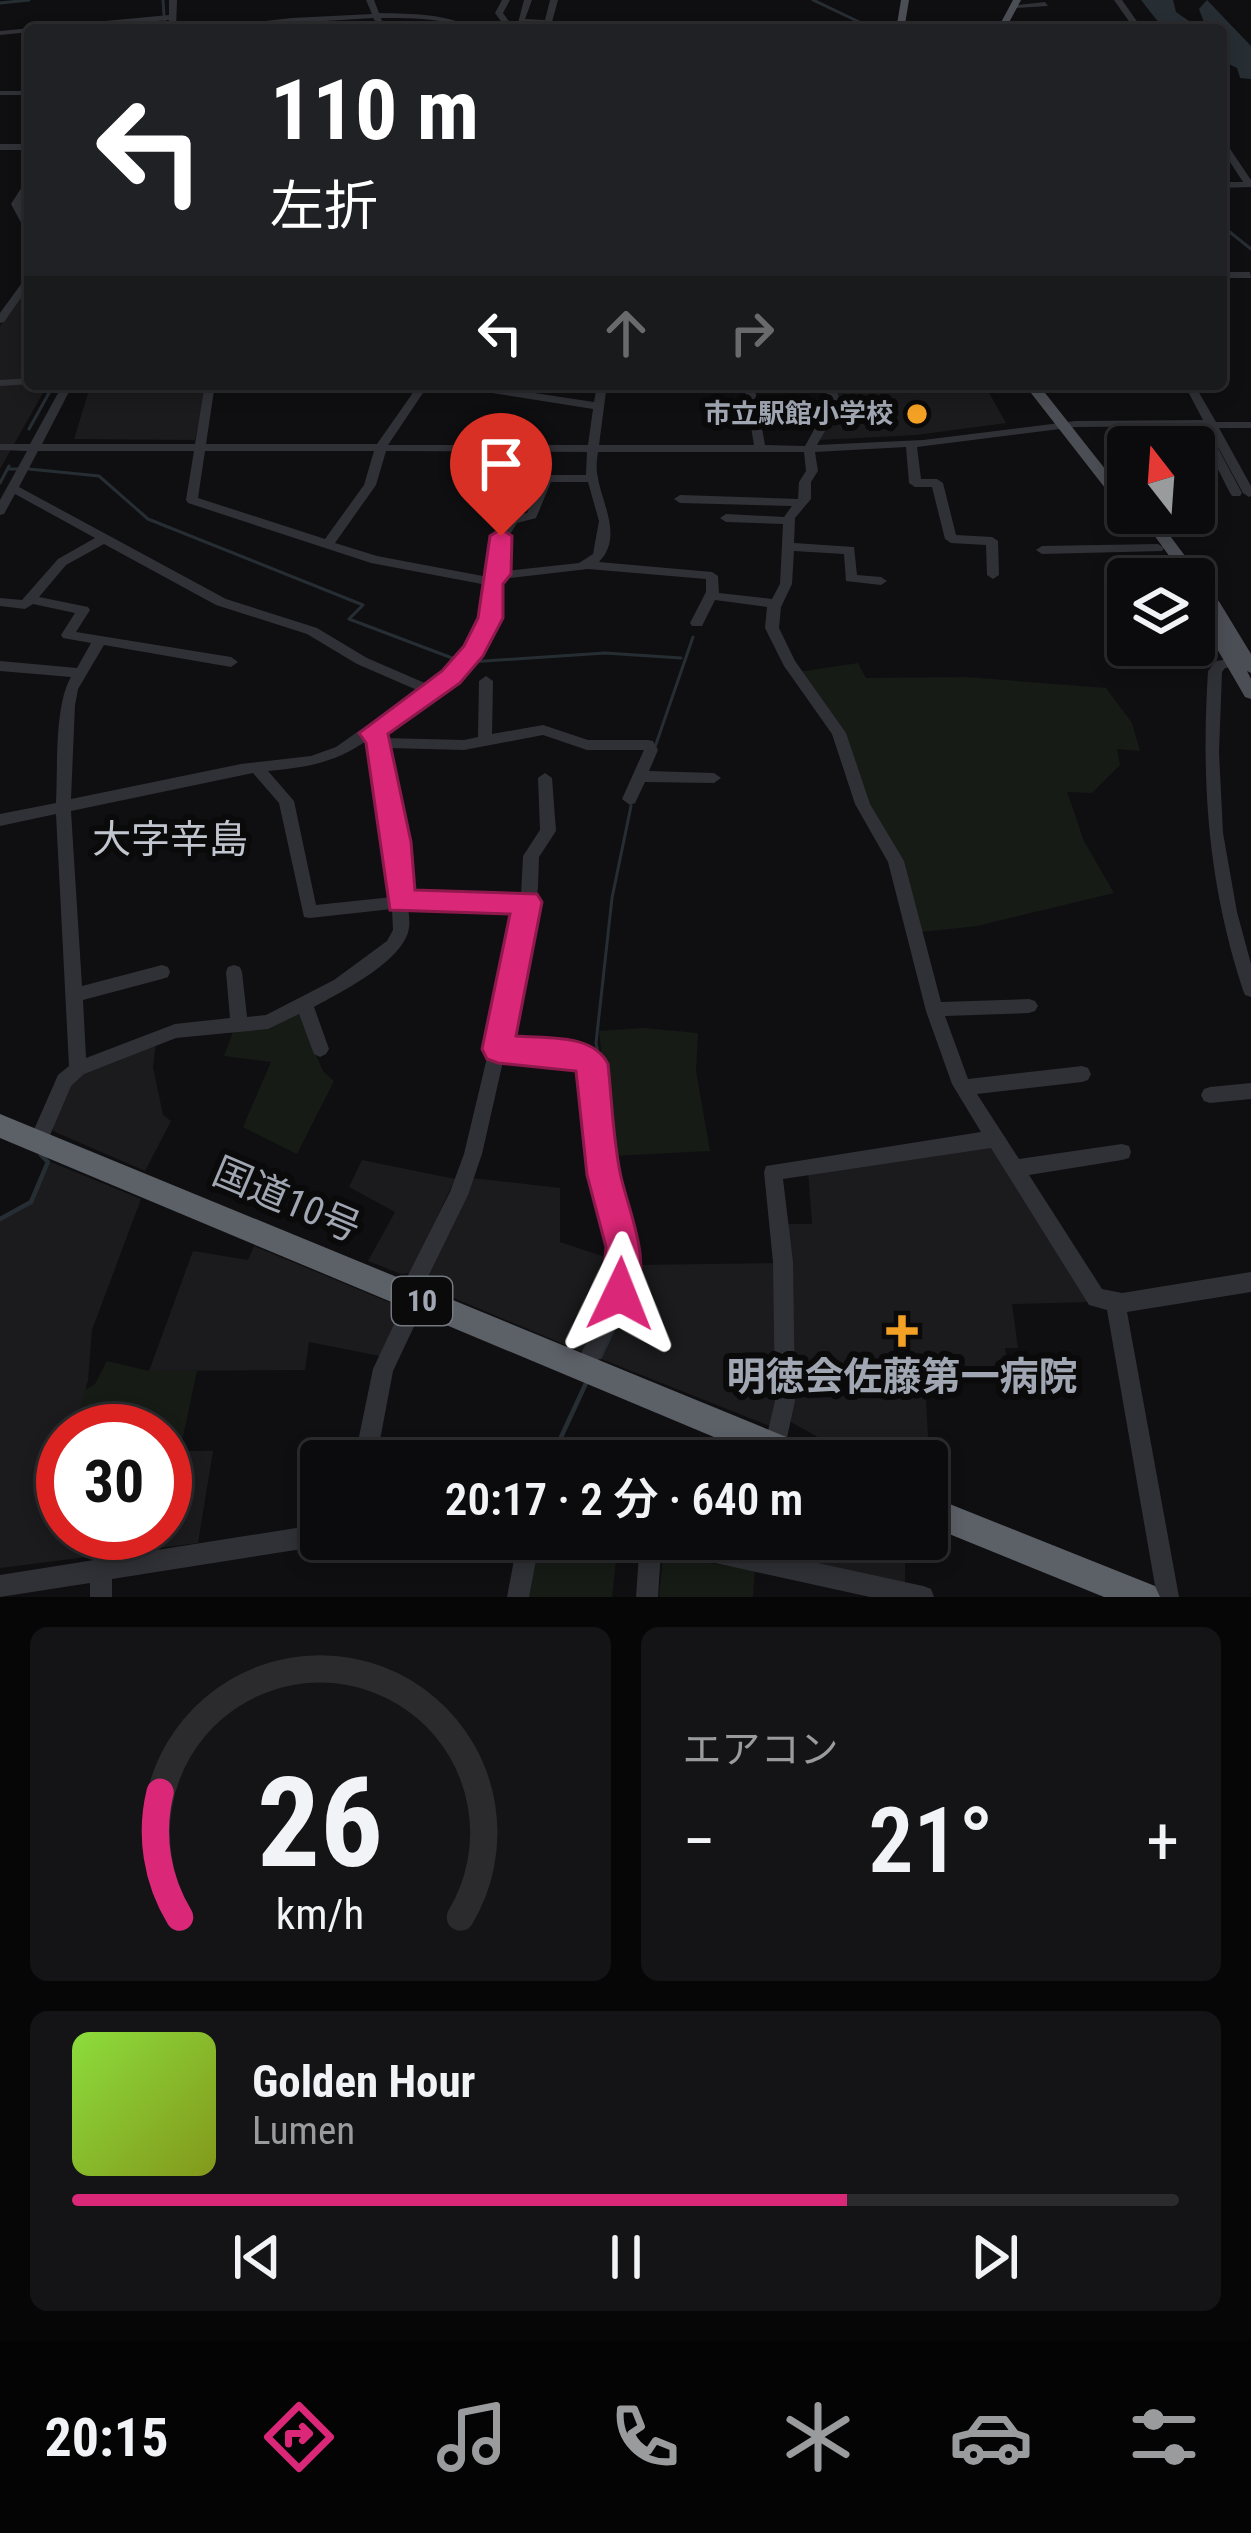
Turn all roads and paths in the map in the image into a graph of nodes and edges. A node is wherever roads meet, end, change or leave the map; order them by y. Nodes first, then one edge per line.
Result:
1 (172, 0) edge
2 (370, 0) edge
3 (1015, 3) edge
4 (1045, 4) dead end
5 (525, 5) edge
6 (552, 5) edge
7 (408, 9) edge
8 (374, 12) junction
9 (435, 12) junction
10 (172, 16) junction
11 (278, 21) edge
12 (426, 22) dead end
13 (117, 24) edge
14 (172, 24) edge
15 (247, 24) edge
16 (379, 24) dead end
17 (465, 24) edge
18 (537, 24) edge
19 (1227, 151) edge
20 (1250, 184) edge
21 (24, 191) edge
22 (16, 204) junction
23 (2, 206) edge
24 (24, 219) edge
25 (5, 304) edge
26 (0, 320) edge
27 (65, 390) edge
28 (209, 390) edge
29 (420, 390) edge
30 (493, 390) edge
31 (601, 390) edge
32 (750, 390) edge
33 (831, 390) edge
34 (1037, 390) edge
35 (1048, 390) edge
36 (1182, 390) edge
37 (1192, 390) edge
38 (597, 406) junction
39 (1070, 424) junction
40 (1207, 424) junction
41 (1251, 424) edge
42 (911, 443) junction
43 (0, 447) edge
44 (35, 447) junction
45 (200, 448) junction
46 (382, 448) junction
47 (594, 448) junction
48 (760, 448) junction
49 (809, 448) junction
50 (1107, 467) edge
51 (1107, 477) edge
52 (592, 479) junction
53 (12, 488) junction
54 (1243, 493) edge
55 (680, 499) dead end
56 (802, 503) junction
57 (0, 511) edge
58 (726, 518) dead end
59 (789, 521) junction
60 (1148, 534) edge
61 (1161, 534) edge
62 (105, 538) junction
63 (329, 542) junction
64 (788, 547) junction
65 (1158, 548) junction
66 (1042, 550) dead end
67 (1165, 558) edge
68 (588, 565) junction
69 (993, 575) dead end
70 (496, 578) junction
71 (881, 581) dead end
72 (711, 595) junction
73 (29, 599) junction
74 (0, 602) edge
75 (776, 604) junction
76 (697, 623) dead end
77 (1215, 624) edge
78 (100, 640) junction
79 (231, 662) dead end
80 (1247, 665) edge
81 (0, 666) edge
82 (79, 674) junction
83 (486, 681) dead end
84 (431, 692) junction
85 (1251, 693) edge
86 (376, 738) junction
87 (485, 741) junction
88 (256, 767) junction
89 (639, 776) junction
90 (545, 778) dead end
91 (713, 778) dead end
92 (630, 800) dead end
93 (63, 809) junction
94 (0, 820) edge
95 (401, 902) junction
96 (527, 902) junction
97 (162, 972) dead end
98 (234, 972) dead end
99 (1251, 990) edge
100 (74, 995) junction
101 (304, 1004) junction
102 (1029, 1006) dead end
103 (934, 1009) junction
104 (239, 1026) junction
105 (320, 1049) dead end
106 (498, 1049) junction
107 (78, 1069) junction
108 (1082, 1074) dead end
109 (963, 1088) junction
110 (1251, 1091) edge
111 (1210, 1095) dead end
112 (0, 1126) edge
113 (994, 1139) junction
114 (37, 1141) junction
115 (1122, 1152) dead end
116 (1013, 1169) junction
117 (1251, 1282) edge
118 (412, 1297) junction
119 (1116, 1304) junction
120 (584, 1368) junction
121 (369, 1440) edge
122 (756, 1440) edge
123 (777, 1440) edge
124 (948, 1518) edge
125 (300, 1538) edge
126 (525, 1560) edge
127 (651, 1560) edge
128 (751, 1560) edge
129 (101, 1570) junction
130 (0, 1586) edge
131 (100, 1597) edge
132 (518, 1597) edge
133 (647, 1597) edge
134 (923, 1597) edge
135 (1144, 1597) edge
136 (1168, 1597) edge

1 - 10 street
2 - 8 street
3 - 4 street
5 - 6 street
5 - 18 street
7 - 8 street
7 - 9 street
8 - 11 street
8 - 16 street
9 - 12 street
9 - 17 street
10 - 13 street
10 - 14 street
11 - 15 street
19 - 20 street
21 - 22 street
22 - 23 street
22 - 24 street
25 - 26 street
27 - 44 street
28 - 45 street
29 - 46 street
30 - 38 street
31 - 38 street
32 - 48 street
33 - 49 street
34 - 39 main road
35 - 39 main road
36 - 40 street
37 - 40 street
38 - 47 street
39 - 40 street
39 - 42 street
39 - 50 main road
39 - 51 main road
40 - 41 street
40 - 54 street
42 - 49 street
42 - 69 street
43 - 44 street
44 - 45 street
44 - 53 street
45 - 46 street
45 - 63 street
46 - 47 street
46 - 63 street
47 - 48 street
47 - 52 street
48 - 49 street
49 - 56 street
52 - 68 street
52 - 70 street
53 - 57 street
53 - 62 street
55 - 56 street
56 - 59 street
58 - 59 street
59 - 64 street
60 - 65 main road
61 - 80 main road
62 - 73 street
62 - 84 street
63 - 70 street
64 - 71 street
64 - 75 street
65 - 66 street
65 - 67 main road
68 - 70 street
68 - 72 street
70 - 84 street
72 - 75 street
72 - 76 street
73 - 74 street
73 - 78 street
75 - 103 street
77 - 80 main road
78 - 79 street
78 - 82 street
80 - 85 main road
80 - 99 street
81 - 82 street
82 - 93 street
83 - 87 street
84 - 86 street
86 - 87 street
86 - 88 street
86 - 95 street
87 - 89 street
88 - 93 street
88 - 95 street
89 - 91 street
89 - 92 street
90 - 96 street
93 - 94 street
93 - 100 street
95 - 96 street
95 - 101 street
96 - 106 street
97 - 100 street
98 - 104 street
100 - 107 street
101 - 104 street
101 - 105 street
102 - 103 street
103 - 109 street
104 - 107 street
106 - 118 street
106 - 120 street
107 - 114 street
108 - 109 street
109 - 113 street
110 - 111 street
112 - 114 highway, 国道10号 / 10
113 - 116 street
113 - 123 street
114 - 118 highway, 国道10号 / 10
115 - 116 street
116 - 119 street
117 - 119 street
118 - 120 highway, 国道10号 / 10
118 - 121 street
119 - 136 street
120 - 122 highway, 国道10号 / 10
124 - 135 highway
125 - 129 street
126 - 132 street
127 - 133 street
128 - 134 street
129 - 130 street
129 - 131 street

